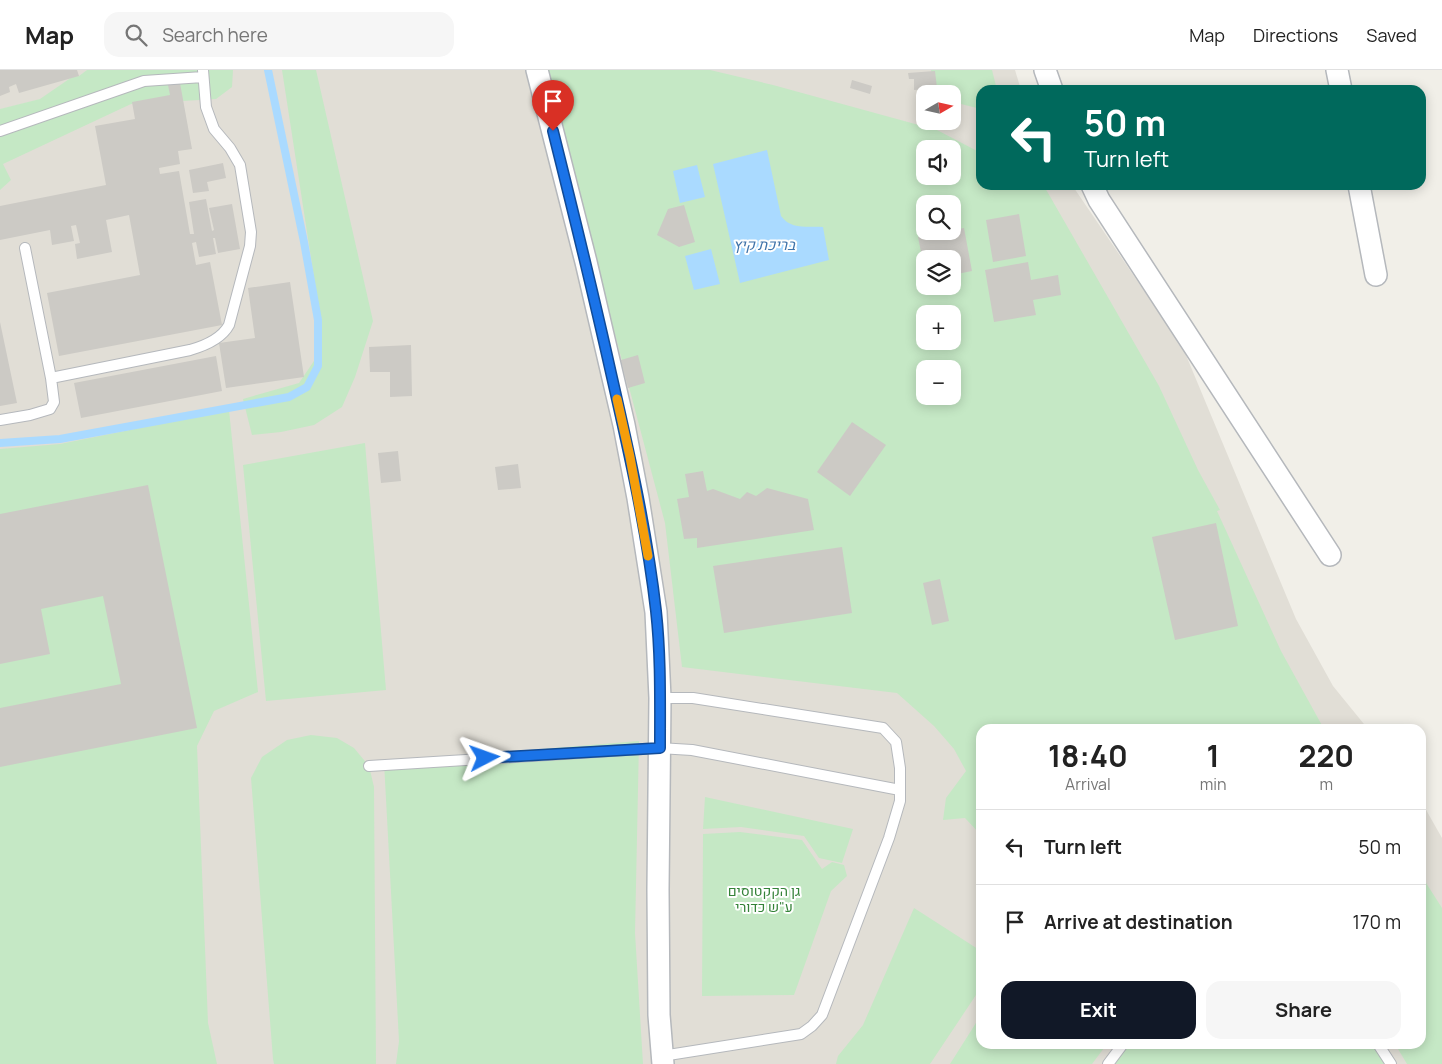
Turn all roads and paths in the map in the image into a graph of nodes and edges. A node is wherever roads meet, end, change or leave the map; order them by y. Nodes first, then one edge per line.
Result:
1 (537, 70) edge
2 (1045, 70) edge
3 (1337, 70) edge
4 (203, 74) edge
5 (1050, 85) edge
6 (1339, 85) edge
7 (0, 131) edge
8 (1095, 190) edge
9 (1360, 190) edge
10 (25, 248) dead end
11 (1376, 275) dead end
12 (51, 378) junction
13 (0, 420) edge
14 (1330, 556) dead end
15 (660, 698) junction
16 (660, 748) junction
17 (369, 766) dead end
18 (900, 790) junction
19 (1119, 1049) edge
20 (1381, 1049) edge
21 (662, 1060) edge
22 (1108, 1064) edge
23 (1391, 1064) edge

1 - 15 street
2 - 5 street
3 - 6 street
4 - 7 lane
4 - 12 lane
8 - 14 street
9 - 11 street
10 - 12 lane
12 - 13 lane
15 - 16 street
15 - 18 lane
16 - 17 lane
16 - 18 lane
16 - 21 street
18 - 21 lane
19 - 22 lane
20 - 23 lane

